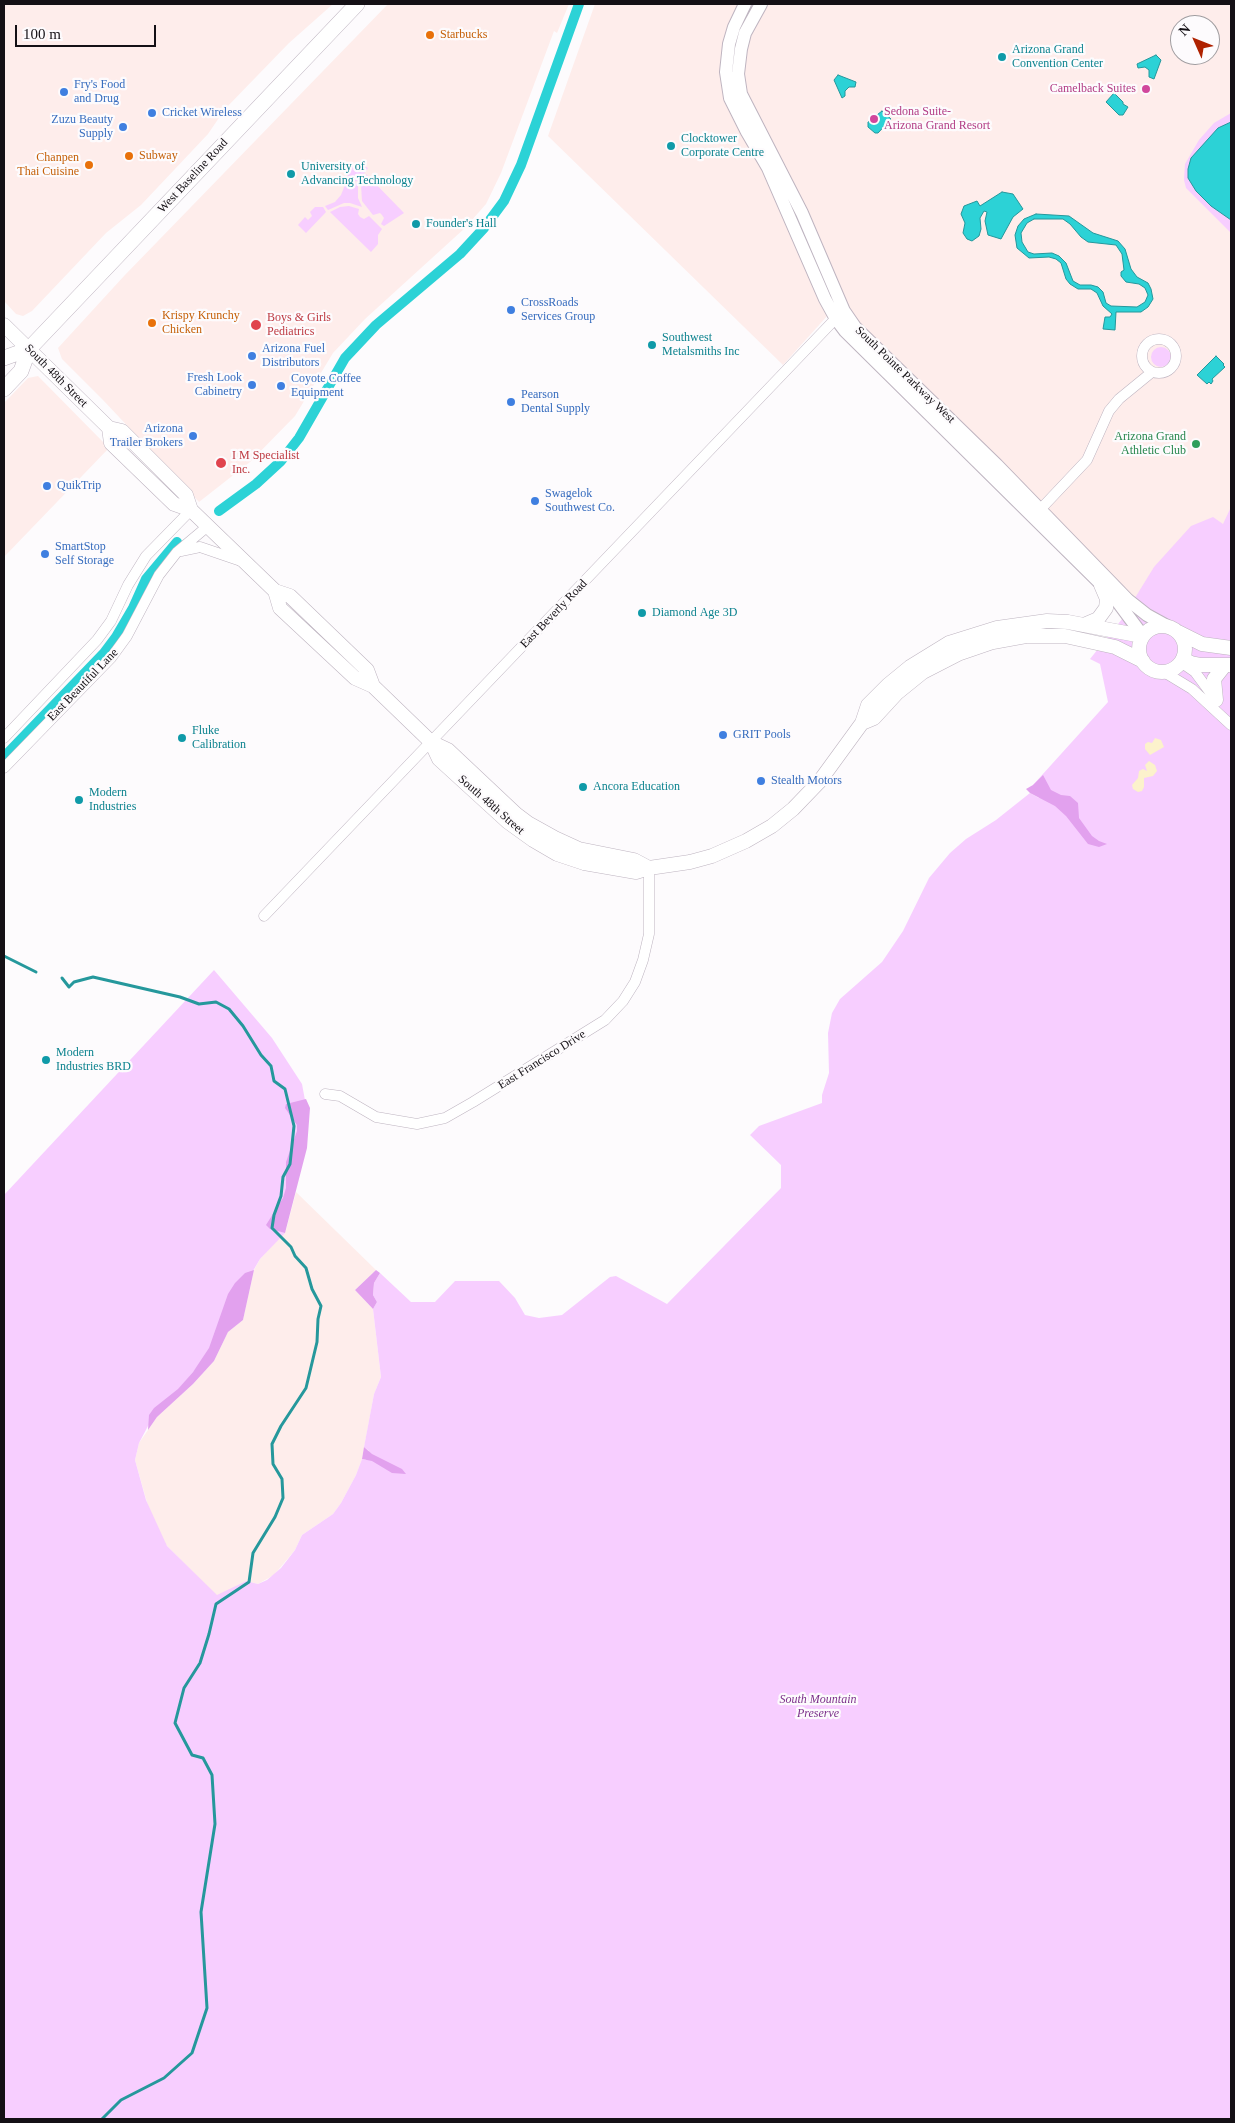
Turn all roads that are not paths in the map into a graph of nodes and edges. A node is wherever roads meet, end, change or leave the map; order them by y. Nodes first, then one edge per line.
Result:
1 (357, 4) edge
2 (745, 4) edge
3 (761, 4) edge
4 (840, 315) junction
5 (4, 324) edge
6 (29, 349) junction
7 (4, 358) edge
8 (1152, 372) dead end
9 (4, 389) edge
10 (191, 510) junction
11 (1037, 513) junction
12 (208, 526) junction
13 (177, 552) junction
14 (245, 562) junction
15 (1101, 586) junction
16 (1084, 625) junction
17 (1172, 629) junction
18 (1143, 636) junction
19 (1231, 648) edge
20 (1143, 661) junction
21 (1182, 661) junction
22 (1228, 665) edge
23 (1164, 672) junction
24 (1216, 700) junction
25 (1231, 721) edge
26 (862, 723) junction
27 (1231, 725) edge
28 (4, 738) edge
29 (431, 742) junction
30 (4, 768) edge
31 (649, 868) junction
32 (264, 916) dead end
33 (325, 1094) dead end

1 - 6 main road, West Baseline Road
2 - 4 street, South Pointe Parkway West
3 - 4 street, South Pointe Parkway West
4 - 11 street, South Pointe Parkway West
4 - 29 street, East Beverly Road
5 - 6 main road, South 48th Street
6 - 7 main road
6 - 9 main road
6 - 10 main road, South 48th Street
8 - 11 street
10 - 12 main road, South 48th Street
10 - 28 street, East Beautiful Lane
11 - 15 street, South Pointe Parkway West
11 - 17 street, South Pointe Parkway West
12 - 13 street, East Beautiful Lane
12 - 14 main road, South 48th Street
13 - 14 street
13 - 30 street, East Beautiful Lane
14 - 29 main road, South 48th Street
15 - 16 main road
15 - 18 street, South Pointe Parkway West
16 - 18 main road, South 48th Street
16 - 26 main road, South 48th Street
17 - 18 main road
17 - 19 main road
17 - 21 main road
18 - 20 main road
20 - 23 main road
20 - 26 main road, South 48th Street
21 - 22 main road
21 - 23 main road
21 - 24 street
22 - 24 main road
23 - 27 street
24 - 25 street
26 - 31 main road, South 48th Street
29 - 31 main road, South 48th Street
29 - 32 street, East Beverly Road
31 - 33 street, East Francisco Drive

